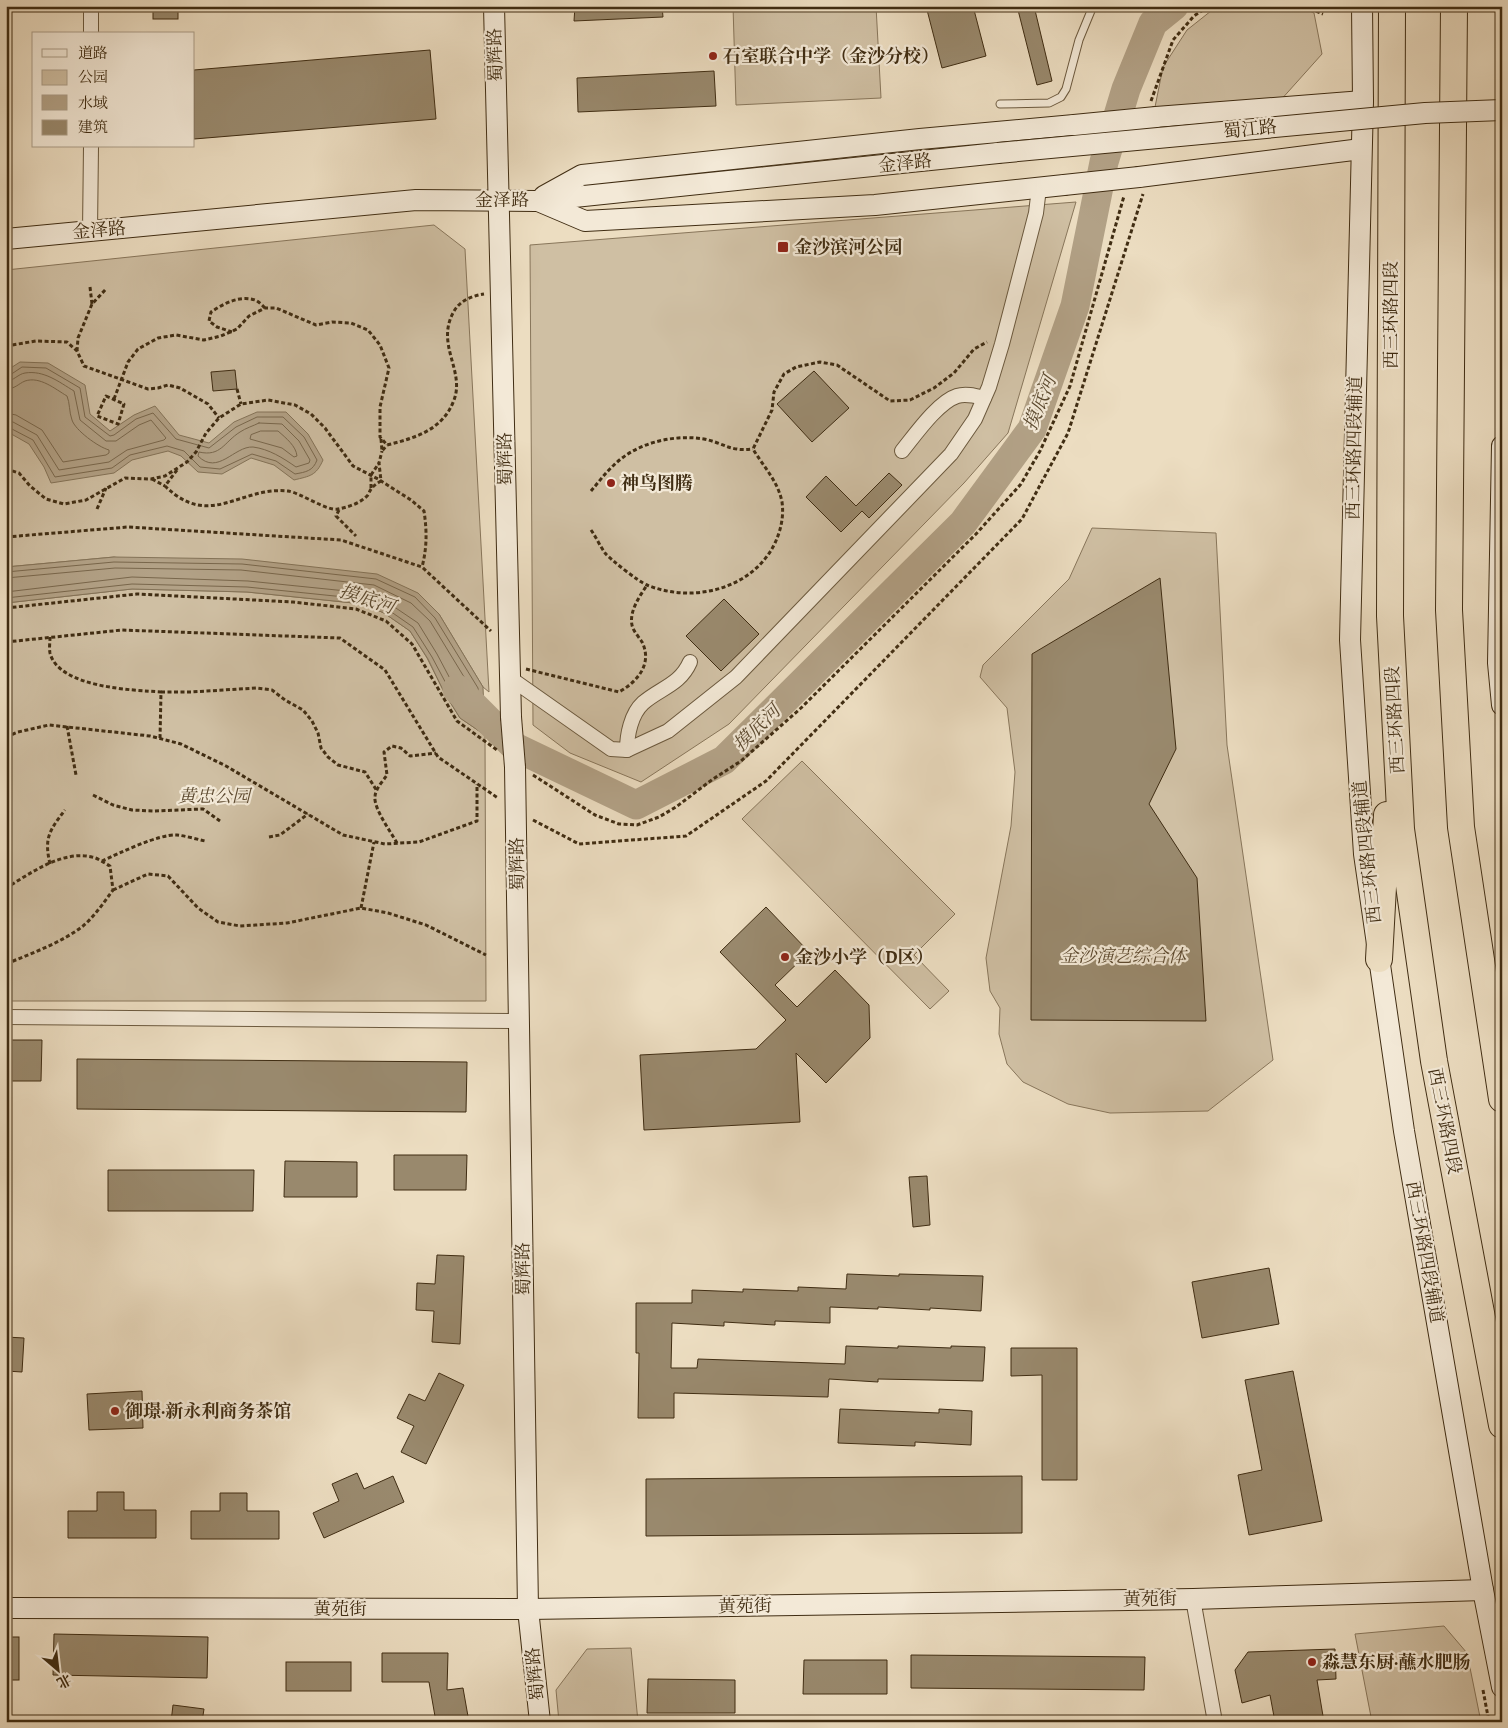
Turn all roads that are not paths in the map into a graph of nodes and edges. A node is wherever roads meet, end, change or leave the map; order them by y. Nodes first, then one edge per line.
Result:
1 (91, 6) edge
2 (494, 6) edge
3 (1093, 6) edge
4 (1362, 6) edge
5 (1392, 6) edge
6 (1454, 6) edge
7 (91, 32) edge
8 (1363, 101) junction
9 (1000, 104) dead end
10 (1502, 110) edge
11 (91, 148) edge
12 (1361, 149) junction
13 (998, 153) joint
14 (1039, 188) junction
15 (500, 200) junction
16 (536, 201) junction
17 (90, 231) junction
18 (6, 239) edge
19 (984, 398) junction
20 (1502, 446) edge
21 (902, 451) dead end
22 (690, 662) dead end
23 (510, 664) junction
24 (1394, 697) junction
25 (1502, 705) edge
26 (627, 750) junction
27 (1379, 959) junction
28 (6, 1017) edge
29 (519, 1021) junction
30 (1502, 1099) edge
31 (1502, 1425) edge
32 (1483, 1590) junction
33 (1193, 1599) junction
34 (6, 1608) edge
35 (528, 1609) junction
36 (1502, 1687) edge
37 (540, 1722) edge
38 (1215, 1722) edge

1 - 7 street
2 - 15 street, 蜀辉路
3 - 9 lane
4 - 8 street, 西三环路四段辅道
5 - 24 highway, 西三环路四段
6 - 30 highway
8 - 12 street, 西三环路四段辅道
8 - 16 street, bridge
10 - 13 street, 蜀江路, bridge
11 - 17 street
12 - 14 street, bridge
12 - 27 street, 西三环路四段辅道
13 - 16 street, 金泽路
14 - 16 street
14 - 19 street
15 - 16 street, 金泽路
15 - 17 street, 金泽路
15 - 23 street, 蜀辉路
17 - 18 street, 金泽路
19 - 21 street
19 - 26 street
20 - 25 street
22 - 26 street
23 - 26 street
23 - 29 street, 蜀辉路, bridge
24 - 27 highway
24 - 31 highway, 西三环路四段
27 - 32 street, 西三环路四段辅道
28 - 29 street
29 - 35 street, 蜀辉路
32 - 33 street, 黄苑街
32 - 36 street, 西三环路四段辅道
33 - 35 street, 黄苑街
33 - 38 street
34 - 35 street, 黄苑街
35 - 37 street, 蜀辉路

